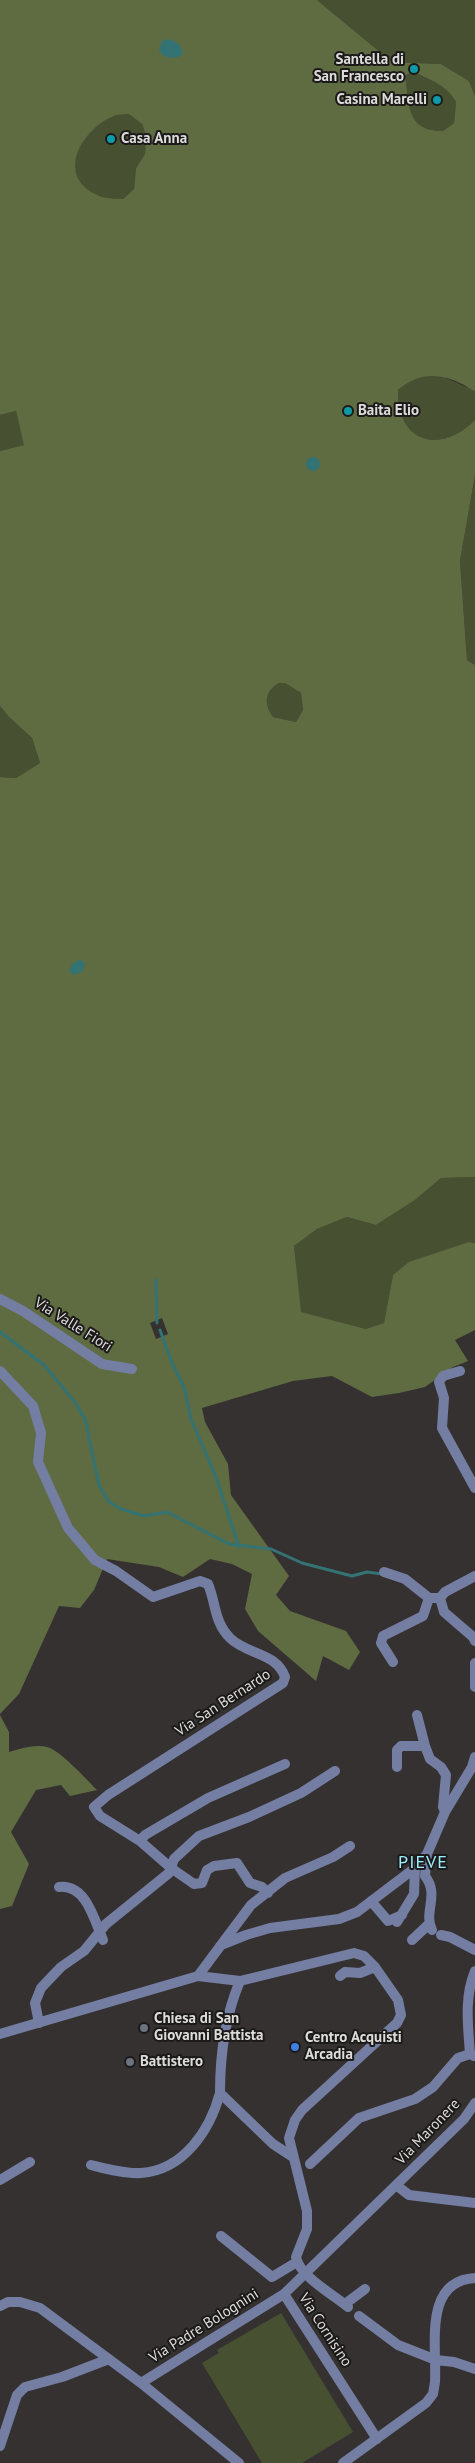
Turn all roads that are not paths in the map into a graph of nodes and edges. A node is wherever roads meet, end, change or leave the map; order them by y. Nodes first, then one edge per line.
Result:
1 (0, 1299) edge
2 (132, 1368) dead end
3 (0, 1371) edge
4 (460, 1371) dead end
5 (475, 1488) edge
6 (384, 1572) dead end
7 (475, 1576) edge
8 (429, 1598) junction
9 (440, 1598) junction
10 (475, 1641) edge
11 (393, 1662) dead end
12 (475, 1663) edge
13 (475, 1687) edge
14 (417, 1715) dead end
15 (425, 1746) junction
16 (475, 1756) edge
17 (285, 1764) dead end
18 (397, 1767) dead end
19 (335, 1771) dead end
20 (445, 1812) junction
21 (140, 1841) junction
22 (350, 1846) dead end
23 (427, 1854) junction
24 (171, 1868) junction
25 (415, 1868) junction
26 (59, 1887) dead end
27 (268, 1893) junction
28 (371, 1902) junction
29 (441, 1935) dead end
30 (101, 1936) junction
31 (412, 1940) dead end
32 (221, 1946) junction
33 (475, 1950) edge
34 (375, 1967) junction
35 (475, 1971) edge
36 (198, 1976) junction
37 (340, 1976) dead end
38 (240, 1981) junction
39 (39, 2023) junction
40 (0, 2034) edge
41 (472, 2055) edge
42 (220, 2093) junction
43 (475, 2103) edge
44 (293, 2157) junction
45 (30, 2162) dead end
46 (310, 2164) dead end
47 (92, 2165) dead end
48 (0, 2180) edge
49 (396, 2185) junction
50 (475, 2203) edge
51 (221, 2236) dead end
52 (297, 2262) junction
53 (304, 2273) junction
54 (475, 2278) edge
55 (365, 2289) dead end
56 (284, 2294) junction
57 (0, 2306) edge
58 (359, 2316) dead end
59 (109, 2359) junction
60 (436, 2360) junction
61 (475, 2370) edge
62 (141, 2383) junction
63 (377, 2438) junction
64 (0, 2446) edge
65 (239, 2463) edge
66 (343, 2463) edge

1 - 2 street, Via Valle Fiori
3 - 21 street, Via San Bernardo
4 - 5 street
6 - 8 street
7 - 9 street
8 - 9 street
8 - 11 street
9 - 10 street
12 - 13 street
14 - 15 street
15 - 18 street
15 - 20 street
16 - 20 street
17 - 21 street
19 - 24 street
20 - 23 street
21 - 24 street, Via San Bernardo
22 - 27 street
23 - 25 street
23 - 31 street
24 - 27 street, Via San Bernardo
24 - 30 street
25 - 28 street
25 - 28 street
26 - 30 street
27 - 32 street
28 - 32 street
29 - 33 street
30 - 39 street
32 - 36 street
34 - 37 street
34 - 38 street
34 - 44 street
35 - 41 street
36 - 38 street
36 - 39 street
38 - 42 street
39 - 40 street
41 - 46 street
42 - 44 street
42 - 47 street
43 - 49 street, Via Maronere
44 - 52 street
45 - 48 street
49 - 50 street, Via Maronere
49 - 53 street, Via Cornisino
51 - 52 street
52 - 53 street
53 - 55 street
53 - 56 street, Via Cornisino
54 - 60 street
56 - 62 street, Via Padre Bolognini
56 - 63 street, Via Cornisino
57 - 59 street, Via Padre Bolognini
58 - 60 street
59 - 62 street, Via Padre Bolognini
59 - 64 street
60 - 61 street
60 - 63 street
62 - 65 street, Via Padre Bolognini
63 - 66 street

